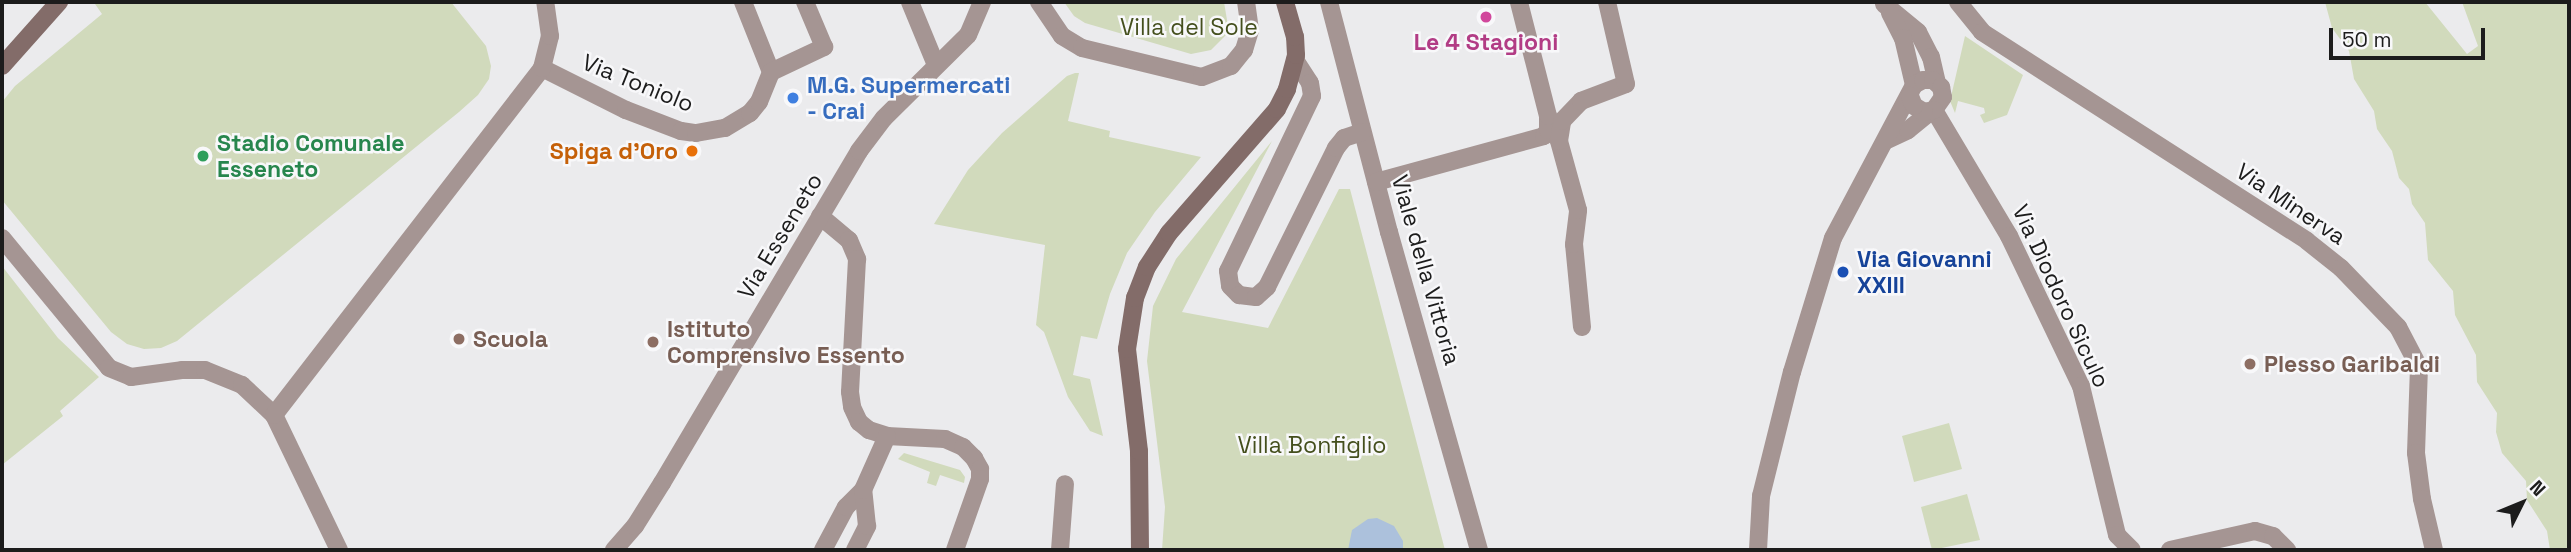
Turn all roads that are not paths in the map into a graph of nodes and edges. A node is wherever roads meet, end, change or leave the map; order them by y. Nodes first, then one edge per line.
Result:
1 (59, 2) edge
2 (545, 2) edge
3 (743, 2) edge
4 (805, 2) edge
5 (910, 2) edge
6 (982, 2) edge
7 (1039, 2) edge
8 (1246, 2) edge
9 (1285, 2) edge
10 (1329, 2) edge
11 (1518, 2) edge
12 (1607, 2) edge
13 (1958, 2) edge
14 (1883, 3) edge
15 (1295, 60) junction
16 (936, 65) junction
17 (2, 66) edge
18 (542, 68) junction
19 (771, 72) junction
20 (1937, 83) junction
21 (1912, 90) junction
22 (1932, 111) junction
23 (1362, 132) junction
24 (1887, 140) junction
25 (1376, 182) junction
26 (820, 216) junction
27 (2, 237) edge
28 (1582, 327) dead end
29 (274, 415) junction
30 (887, 436) junction
31 (1065, 484) dead end
32 (863, 490) junction
33 (340, 550) edge
34 (614, 550) edge
35 (822, 550) edge
36 (855, 550) edge
37 (955, 550) edge
38 (1060, 550) edge
39 (1140, 550) edge
40 (1479, 550) edge
41 (1758, 550) edge
42 (2132, 550) edge
43 (2170, 550) edge
44 (2287, 550) edge
45 (2434, 550) edge

1 - 17 main road
2 - 18 street
3 - 19 street
4 - 19 street
5 - 16 street
6 - 16 street, Via Esseneto
7 - 8 street
9 - 15 main road
10 - 23 street, Viale della Vittoria
11 - 25 street
12 - 28 street
13 - 45 street, Via Minerva
14 - 20 street
14 - 21 street
15 - 23 street
15 - 39 main road
16 - 26 street, Via Esseneto
18 - 19 street, Via Toniolo
18 - 29 street
20 - 21 street
20 - 22 street
21 - 22 street
21 - 24 street
22 - 24 street
22 - 42 street, Via Diodoro Siculo
23 - 25 street, Viale della Vittoria
24 - 41 street
25 - 40 street, Viale della Vittoria
26 - 30 street
26 - 34 street, Via Esseneto
27 - 29 street
29 - 33 street
30 - 32 street
30 - 37 street
31 - 38 street
32 - 35 street
32 - 36 street
43 - 44 street

